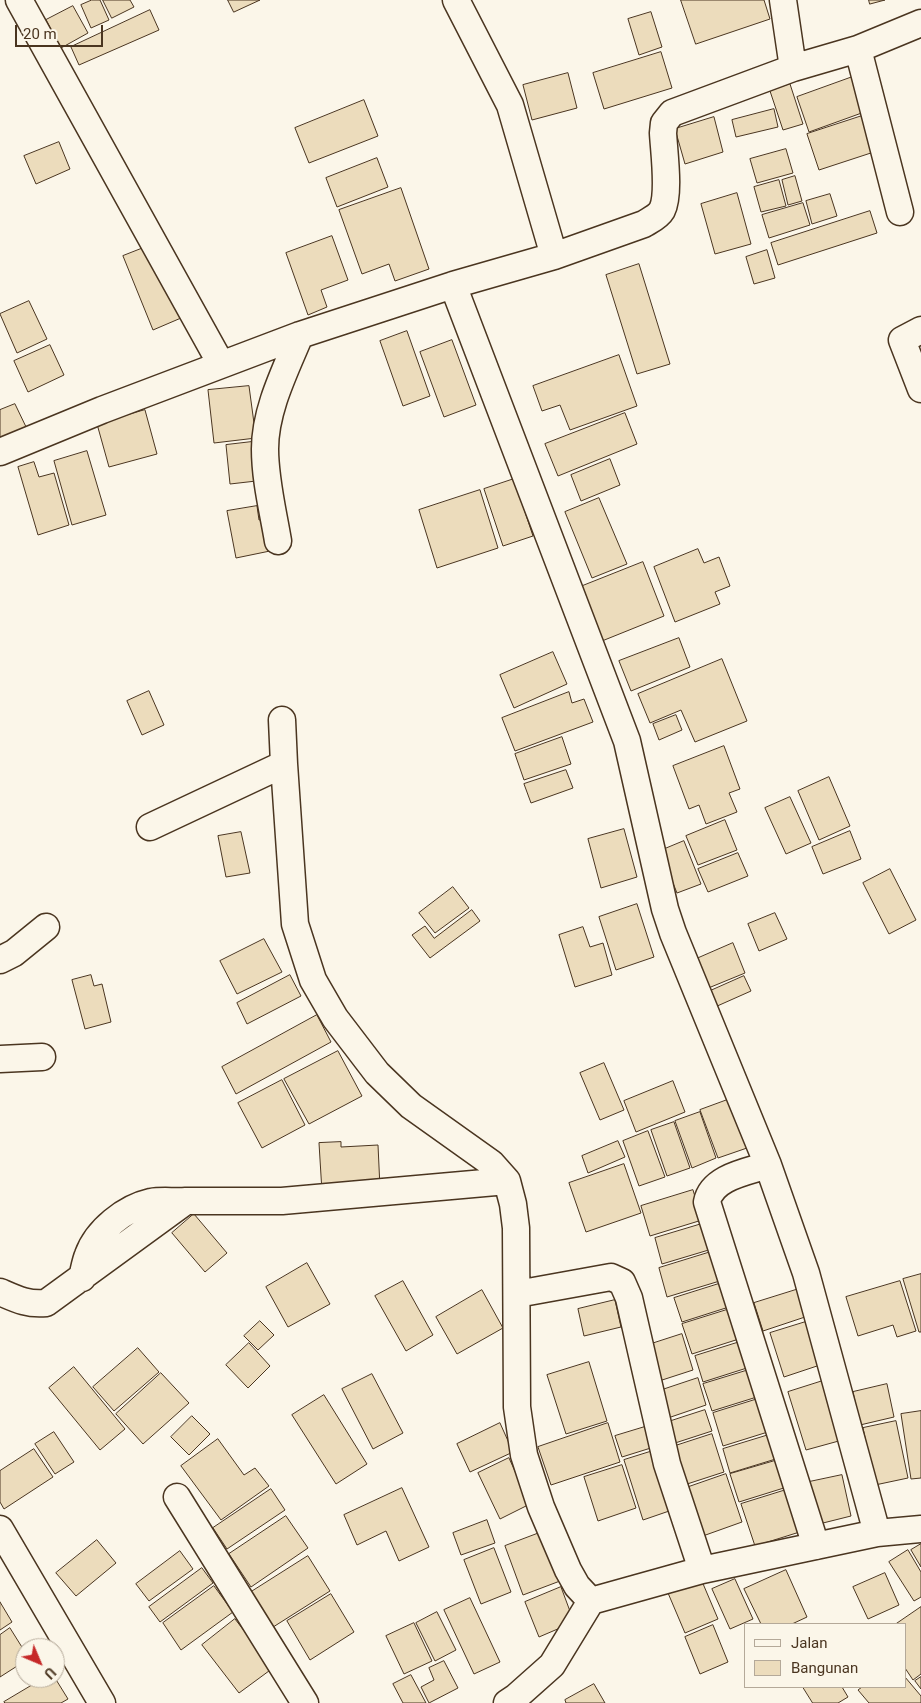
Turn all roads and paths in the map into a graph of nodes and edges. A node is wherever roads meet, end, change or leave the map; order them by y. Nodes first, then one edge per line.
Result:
1 (19, 0) edge
2 (456, 0) edge
3 (783, 0) edge
4 (921, 23) edge
5 (858, 49) junction
6 (793, 68) junction
7 (900, 212) dead end
8 (554, 256) junction
9 (453, 285) junction
10 (921, 330) edge
11 (300, 335) junction
12 (221, 364) junction
13 (921, 389) edge
14 (0, 452) edge
15 (278, 541) dead end
16 (282, 720) dead end
17 (284, 764) junction
18 (150, 828) dead end
19 (46, 928) dead end
20 (0, 960) edge
21 (42, 1057) dead end
22 (0, 1060) edge
23 (768, 1165) junction
24 (507, 1181) junction
25 (0, 1292) edge
26 (517, 1294) junction
27 (177, 1497) dead end
28 (0, 1529) edge
29 (921, 1529) edge
30 (877, 1533) junction
31 (816, 1546) junction
32 (702, 1570) junction
33 (591, 1601) junction
34 (102, 1703) edge
35 (306, 1703) edge
36 (507, 1703) edge

1 - 12 street
2 - 8 street
3 - 6 street
4 - 5 street
5 - 6 street
5 - 7 street
6 - 8 street
8 - 9 street
9 - 11 street
9 - 23 street
10 - 13 street
11 - 12 street
11 - 15 street
12 - 14 street
16 - 17 street
17 - 18 street
17 - 24 street
19 - 20 street
21 - 22 street
23 - 30 street
23 - 31 street
24 - 25 street
24 - 26 street
26 - 32 street
26 - 33 street
27 - 35 street
28 - 34 street
29 - 30 street
30 - 31 street
31 - 32 street
32 - 33 street
33 - 36 street

